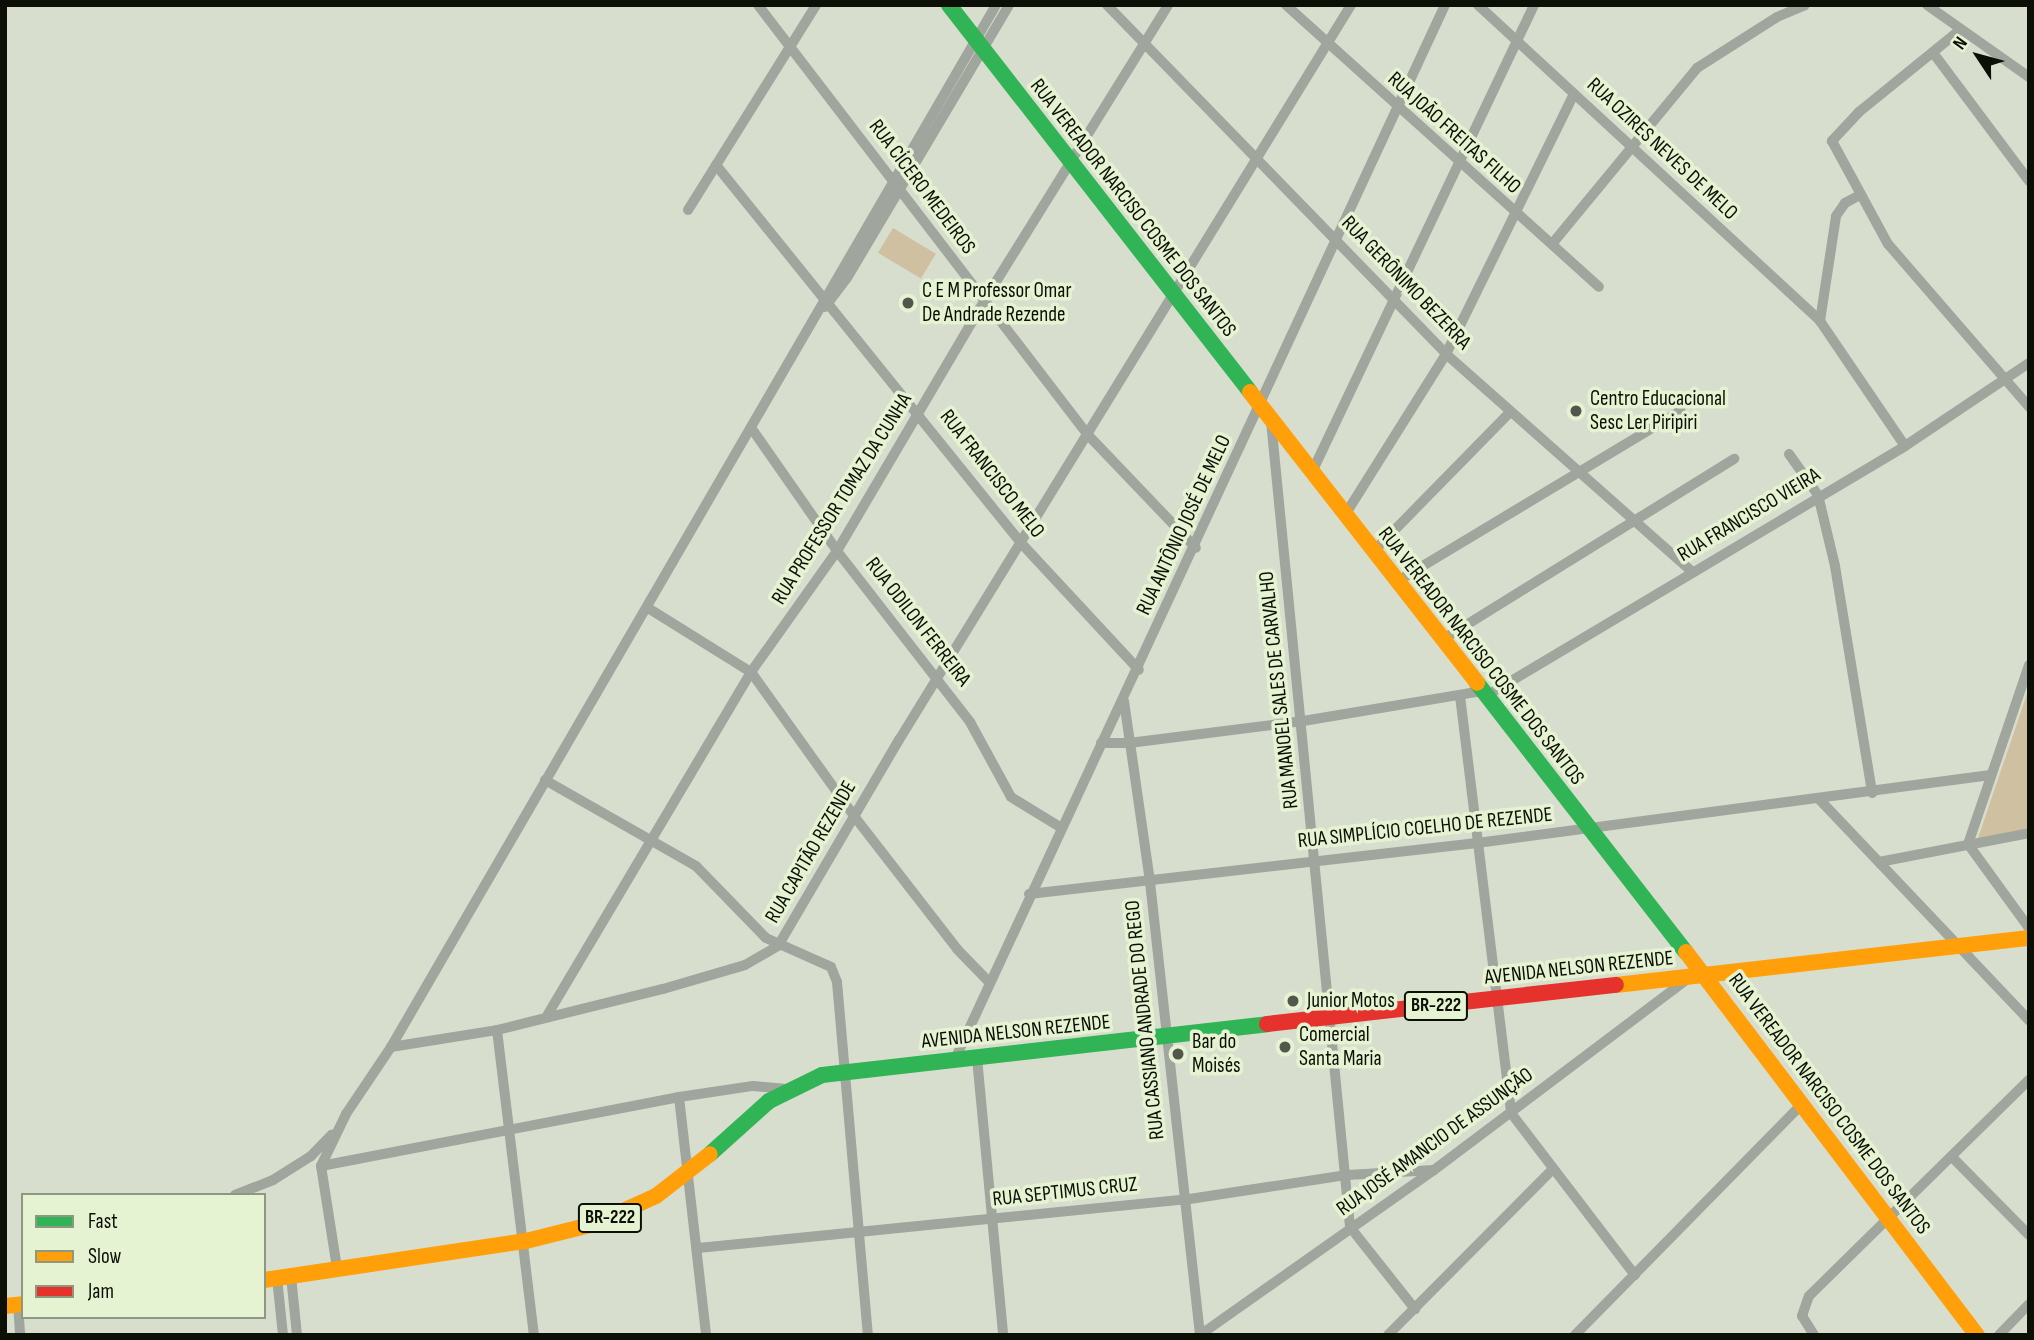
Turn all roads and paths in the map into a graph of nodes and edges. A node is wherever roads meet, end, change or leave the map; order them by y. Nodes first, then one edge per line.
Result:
1 (758, 5) edge
2 (816, 5) edge
3 (949, 5) edge
4 (996, 5) edge
5 (1009, 5) edge
6 (1107, 5) edge
7 (1168, 5) edge
8 (1286, 5) edge
9 (1351, 5) edge
10 (1445, 5) edge
11 (1478, 5) edge
12 (1534, 5) edge
13 (1772, 5) edge
14 (1805, 5) edge
15 (1927, 5) edge
16 (1777, 17) junction
17 (1960, 30) junction
18 (1517, 41) junction
19 (1145, 44) junction
20 (980, 45) junction
21 (790, 47) junction
22 (1328, 47) junction
23 (1934, 54) junction
24 (2029, 77) edge
25 (1574, 94) junction
26 (1396, 106) junction
27 (1630, 146) junction
28 (1257, 161) junction
29 (1460, 162) junction
30 (1072, 163) junction
31 (716, 164) junction
32 (2029, 181) edge
33 (897, 185) junction
34 (1858, 196) junction
35 (688, 210) dead end
36 (1515, 214) junction
37 (1336, 237) junction
38 (1552, 244) junction
39 (1599, 287) dead end
40 (1175, 295) junction
41 (1393, 299) junction
42 (826, 301) junction
43 (984, 301) junction
44 (1820, 321) junction
45 (1446, 354) junction
46 (2029, 363) edge
47 (2005, 380) junction
48 (1260, 405) junction
49 (2029, 407) edge
50 (1681, 411) dead end
51 (1510, 412) junction
52 (919, 414) junction
53 (1271, 421) junction
54 (752, 429) junction
55 (1088, 435) junction
56 (1905, 446) junction
57 (1789, 454) dead end
58 (1734, 459) dead end
59 (1312, 472) junction
60 (1579, 472) junction
61 (1818, 495) junction
62 (1345, 515) junction
63 (1634, 520) junction
64 (1021, 543) junction
65 (1196, 548) junction
66 (837, 551) junction
67 (1374, 551) junction
68 (1692, 572) junction
69 (1396, 582) junction
70 (648, 608) junction
71 (1442, 640) junction
72 (2029, 665) edge
73 (1139, 670) junction
74 (751, 672) junction
75 (937, 678) junction
76 (1484, 693) junction
77 (1460, 696) junction
78 (1124, 701) junction
79 (1303, 720) junction
80 (1101, 743) junction
81 (1129, 743) junction
82 (1991, 775) junction
83 (545, 780) junction
84 (1872, 793) junction
85 (1819, 799) junction
86 (854, 816) junction
87 (1060, 827) junction
88 (1589, 828) junction
89 (2029, 833) edge
90 (650, 838) junction
91 (1477, 843) junction
92 (1968, 844) junction
93 (1315, 859) junction
94 (1879, 862) junction
95 (1150, 882) junction
96 (1029, 894) junction
97 (2029, 928) edge
98 (2029, 938) edge
99 (778, 946) junction
100 (1958, 946) junction
101 (1697, 976) junction
102 (989, 982) junction
103 (1495, 999) junction
104 (548, 1014) junction
105 (1332, 1017) junction
106 (2029, 1020) edge
107 (497, 1031) junction
108 (1166, 1037) junction
109 (391, 1047) junction
110 (977, 1058) junction
111 (956, 1059) junction
112 (842, 1072) junction
113 (2029, 1080) edge
114 (787, 1089) junction
115 (680, 1097) junction
116 (1800, 1106) junction
117 (1511, 1113) junction
118 (341, 1124) junction
119 (507, 1128) junction
120 (1952, 1157) junction
121 (321, 1166) junction
122 (1553, 1169) junction
123 (1434, 1170) junction
124 (690, 1173) junction
125 (1347, 1175) junction
126 (240, 1193) edge
127 (1183, 1200) junction
128 (994, 1219) junction
129 (1890, 1220) junction
130 (1350, 1227) junction
131 (857, 1234) junction
132 (2029, 1234) edge
133 (526, 1241) junction
134 (698, 1248) junction
135 (337, 1268) junction
136 (1635, 1275) junction
137 (277, 1278) edge
138 (2029, 1304) edge
139 (15, 1305) edge
140 (1415, 1309) junction
141 (20, 1335) edge
142 (284, 1335) edge
143 (298, 1335) edge
144 (534, 1335) edge
145 (706, 1335) edge
146 (868, 1335) edge
147 (1003, 1335) edge
148 (1200, 1335) edge
149 (1388, 1335) edge
150 (1575, 1335) edge
151 (1814, 1335) edge
152 (1978, 1335) edge
153 (1999, 1335) edge

1 - 21 street, RUA CÍCERO MEDEIROS
2 - 21 street
3 - 20 main road, RUA VEREADOR NARCISO COSME DOS SANTOS
4 - 20 street
5 - 20 street
6 - 19 street, RUA GERÔNIMO BEZERRA
7 - 19 street, RUA PROFESSOR TOMAZ DA CUNHA
8 - 22 street, RUA JOÃO FREITAS FILHO
9 - 22 street, RUA CAPITÃO REZENDE
10 - 26 street, RUA ANTÔNIO JOSÉ DE MELO
11 - 18 street, RUA OZIRES NEVES DE MELO
12 - 18 street
13 - 16 street
14 - 16 street
15 - 17 street
16 - 27 street
17 - 23 street
17 - 24 street
18 - 25 street, RUA OZIRES NEVES DE MELO
18 - 29 street
19 - 28 street, RUA GERÔNIMO BEZERRA
19 - 30 street, RUA PROFESSOR TOMAZ DA CUNHA
20 - 30 main road, RUA VEREADOR NARCISO COSME DOS SANTOS
20 - 33 street
21 - 31 street
21 - 33 street, RUA CÍCERO MEDEIROS
22 - 26 street, RUA JOÃO FREITAS FILHO
22 - 28 street, RUA CAPITÃO REZENDE
23 - 32 street
23 - 34 street
25 - 27 street, RUA OZIRES NEVES DE MELO
25 - 36 street
26 - 29 street, RUA JOÃO FREITAS FILHO
26 - 37 street, RUA ANTÔNIO JOSÉ DE MELO
27 - 38 street
27 - 44 street, RUA OZIRES NEVES DE MELO
28 - 37 street, RUA GERÔNIMO BEZERRA
28 - 40 street, RUA CAPITÃO REZENDE
29 - 36 street, RUA JOÃO FREITAS FILHO
29 - 41 street
30 - 40 main road, RUA VEREADOR NARCISO COSME DOS SANTOS
30 - 43 street, RUA PROFESSOR TOMAZ DA CUNHA
31 - 35 street
31 - 42 street, RUA FRANCISCO MELO
33 - 42 street
33 - 43 street, RUA CÍCERO MEDEIROS
34 - 44 street
34 - 47 street
36 - 38 street, RUA JOÃO FREITAS FILHO
36 - 45 street
37 - 41 street, RUA GERÔNIMO BEZERRA
37 - 48 street, RUA ANTÔNIO JOSÉ DE MELO
38 - 39 street, RUA JOÃO FREITAS FILHO
40 - 48 main road, RUA VEREADOR NARCISO COSME DOS SANTOS
40 - 55 street, RUA CAPITÃO REZENDE
41 - 45 street, RUA GERÔNIMO BEZERRA
41 - 59 street
42 - 52 street, RUA FRANCISCO MELO
42 - 54 street
43 - 52 street, RUA PROFESSOR TOMAZ DA CUNHA
43 - 55 street, RUA CÍCERO MEDEIROS
44 - 56 street, RUA OZIRES NEVES DE MELO
45 - 51 street, RUA GERÔNIMO BEZERRA
45 - 62 street
46 - 47 street, RUA FRANCISCO VIEIRA
47 - 49 street
47 - 56 street, RUA FRANCISCO VIEIRA
48 - 53 main road, RUA VEREADOR NARCISO COSME DOS SANTOS
48 - 65 street, RUA ANTÔNIO JOSÉ DE MELO
50 - 60 street
51 - 60 street, RUA GERÔNIMO BEZERRA
51 - 67 street
52 - 64 street, RUA FRANCISCO MELO
52 - 66 street, RUA PROFESSOR TOMAZ DA CUNHA
53 - 59 main road, RUA VEREADOR NARCISO COSME DOS SANTOS
53 - 79 street, RUA MANOEL SALES DE CARVALHO
54 - 66 street, RUA ODILON FERREIRA
54 - 70 street
55 - 64 street, RUA CAPITÃO REZENDE
55 - 65 street, RUA CÍCERO MEDEIROS
56 - 61 street, RUA FRANCISCO VIEIRA
57 - 61 street
58 - 63 street
59 - 62 main road, RUA VEREADOR NARCISO COSME DOS SANTOS
60 - 63 street, RUA GERÔNIMO BEZERRA
60 - 69 street
61 - 68 street, RUA FRANCISCO VIEIRA
61 - 84 street
62 - 67 main road, RUA VEREADOR NARCISO COSME DOS SANTOS
63 - 68 street, RUA GERÔNIMO BEZERRA
63 - 71 street
64 - 73 street, RUA FRANCISCO MELO
64 - 75 street, RUA CAPITÃO REZENDE
65 - 73 street, RUA ANTÔNIO JOSÉ DE MELO
66 - 74 street, RUA PROFESSOR TOMAZ DA CUNHA
66 - 75 street, RUA ODILON FERREIRA
67 - 69 main road, RUA VEREADOR NARCISO COSME DOS SANTOS
68 - 76 street, RUA FRANCISCO VIEIRA
69 - 71 main road, RUA VEREADOR NARCISO COSME DOS SANTOS
70 - 74 street
70 - 83 street
71 - 76 main road, RUA VEREADOR NARCISO COSME DOS SANTOS
72 - 82 street
73 - 78 street, RUA ANTÔNIO JOSÉ DE MELO
74 - 86 street
74 - 90 street, RUA PROFESSOR TOMAZ DA CUNHA
75 - 86 street, RUA CAPITÃO REZENDE
75 - 87 street, RUA ODILON FERREIRA
76 - 77 street, RUA FRANCISCO VIEIRA
76 - 88 main road, RUA VEREADOR NARCISO COSME DOS SANTOS
77 - 79 street, RUA FRANCISCO VIEIRA
77 - 91 street
78 - 80 street, RUA ANTÔNIO JOSÉ DE MELO
78 - 81 street, RUA CASSIANO ANDRADE DO REGO
79 - 81 street, RUA FRANCISCO VIEIRA
79 - 93 street, RUA MANOEL SALES DE CARVALHO
80 - 81 street, RUA FRANCISCO VIEIRA
80 - 87 street, RUA ANTÔNIO JOSÉ DE MELO
81 - 95 street, RUA CASSIANO ANDRADE DO REGO
82 - 84 street, RUA SIMPLÍCIO COELHO DE REZENDE
82 - 92 street
83 - 90 street
83 - 109 street
84 - 85 street, RUA SIMPLÍCIO COELHO DE REZENDE
85 - 88 street, RUA SIMPLÍCIO COELHO DE REZENDE
85 - 94 street
86 - 99 street, RUA CAPITÃO REZENDE
86 - 102 street
87 - 96 street, RUA ANTÔNIO JOSÉ DE MELO
88 - 91 street, RUA SIMPLÍCIO COELHO DE REZENDE
88 - 101 main road, RUA VEREADOR NARCISO COSME DOS SANTOS
89 - 92 street
90 - 99 street
90 - 104 street, RUA PROFESSOR TOMAZ DA CUNHA
91 - 93 street, RUA SIMPLÍCIO COELHO DE REZENDE
91 - 103 street
92 - 94 street
92 - 97 street
93 - 95 street, RUA SIMPLÍCIO COELHO DE REZENDE
93 - 105 street, RUA MANOEL SALES DE CARVALHO
94 - 100 street
95 - 96 street, RUA SIMPLÍCIO COELHO DE REZENDE
95 - 108 street, RUA CASSIANO ANDRADE DO REGO
96 - 102 street, RUA ANTÔNIO JOSÉ DE MELO
98 - 100 main road, AVENIDA NELSON REZENDE / BR-222
99 - 104 street, RUA CAPITÃO REZENDE
99 - 112 street
100 - 101 main road, AVENIDA NELSON REZENDE / BR-222
100 - 106 street
101 - 103 main road, AVENIDA NELSON REZENDE / BR-222
101 - 116 main road, RUA VEREADOR NARCISO COSME DOS SANTOS
101 - 117 street, RUA JOSÉ AMANCIO DE ASSUNÇÃO
102 - 111 street, RUA ANTÔNIO JOSÉ DE MELO
103 - 105 main road, AVENIDA NELSON REZENDE / BR-222
103 - 117 street
104 - 107 street, RUA CAPITÃO REZENDE
105 - 108 main road, AVENIDA NELSON REZENDE / BR-222
105 - 125 street, RUA MANOEL SALES DE CARVALHO
107 - 109 street, RUA CAPITÃO REZENDE
107 - 119 street
108 - 110 main road, AVENIDA NELSON REZENDE / BR-222
108 - 127 street, RUA CASSIANO ANDRADE DO REGO
109 - 118 street
110 - 111 main road, AVENIDA NELSON REZENDE / BR-222
110 - 128 street
111 - 112 main road, AVENIDA NELSON REZENDE / BR-222
112 - 114 main road, BR-222
112 - 131 street
113 - 120 street
114 - 115 street
114 - 124 main road, BR-222
115 - 119 street
115 - 124 street
116 - 129 main road, RUA VEREADOR NARCISO COSME DOS SANTOS
116 - 136 street
117 - 122 street
117 - 123 street, RUA JOSÉ AMANCIO DE ASSUNÇÃO
118 - 121 street
118 - 126 street
119 - 121 street
119 - 133 street
120 - 129 street
120 - 132 street
121 - 135 street
122 - 136 street
122 - 140 street
123 - 125 street, RUA SEPTIMUS CRUZ
123 - 130 street, RUA JOSÉ AMANCIO DE ASSUNÇÃO
124 - 133 main road, BR-222
124 - 134 street
125 - 127 street, RUA SEPTIMUS CRUZ
125 - 130 street, RUA MANOEL SALES DE CARVALHO
127 - 128 street, RUA SEPTIMUS CRUZ
127 - 148 street, RUA CASSIANO ANDRADE DO REGO
128 - 131 street, RUA SEPTIMUS CRUZ
128 - 147 street
129 - 151 street
129 - 152 main road, RUA VEREADOR NARCISO COSME DOS SANTOS
130 - 140 street
130 - 148 street, RUA JOSÉ AMANCIO DE ASSUNÇÃO
131 - 134 street, RUA SEPTIMUS CRUZ
131 - 146 street
133 - 135 main road, BR-222
133 - 144 street
134 - 145 street
135 - 137 main road, BR-222
136 - 150 street
137 - 142 street
137 - 143 street
138 - 153 street
139 - 141 street
140 - 149 street

